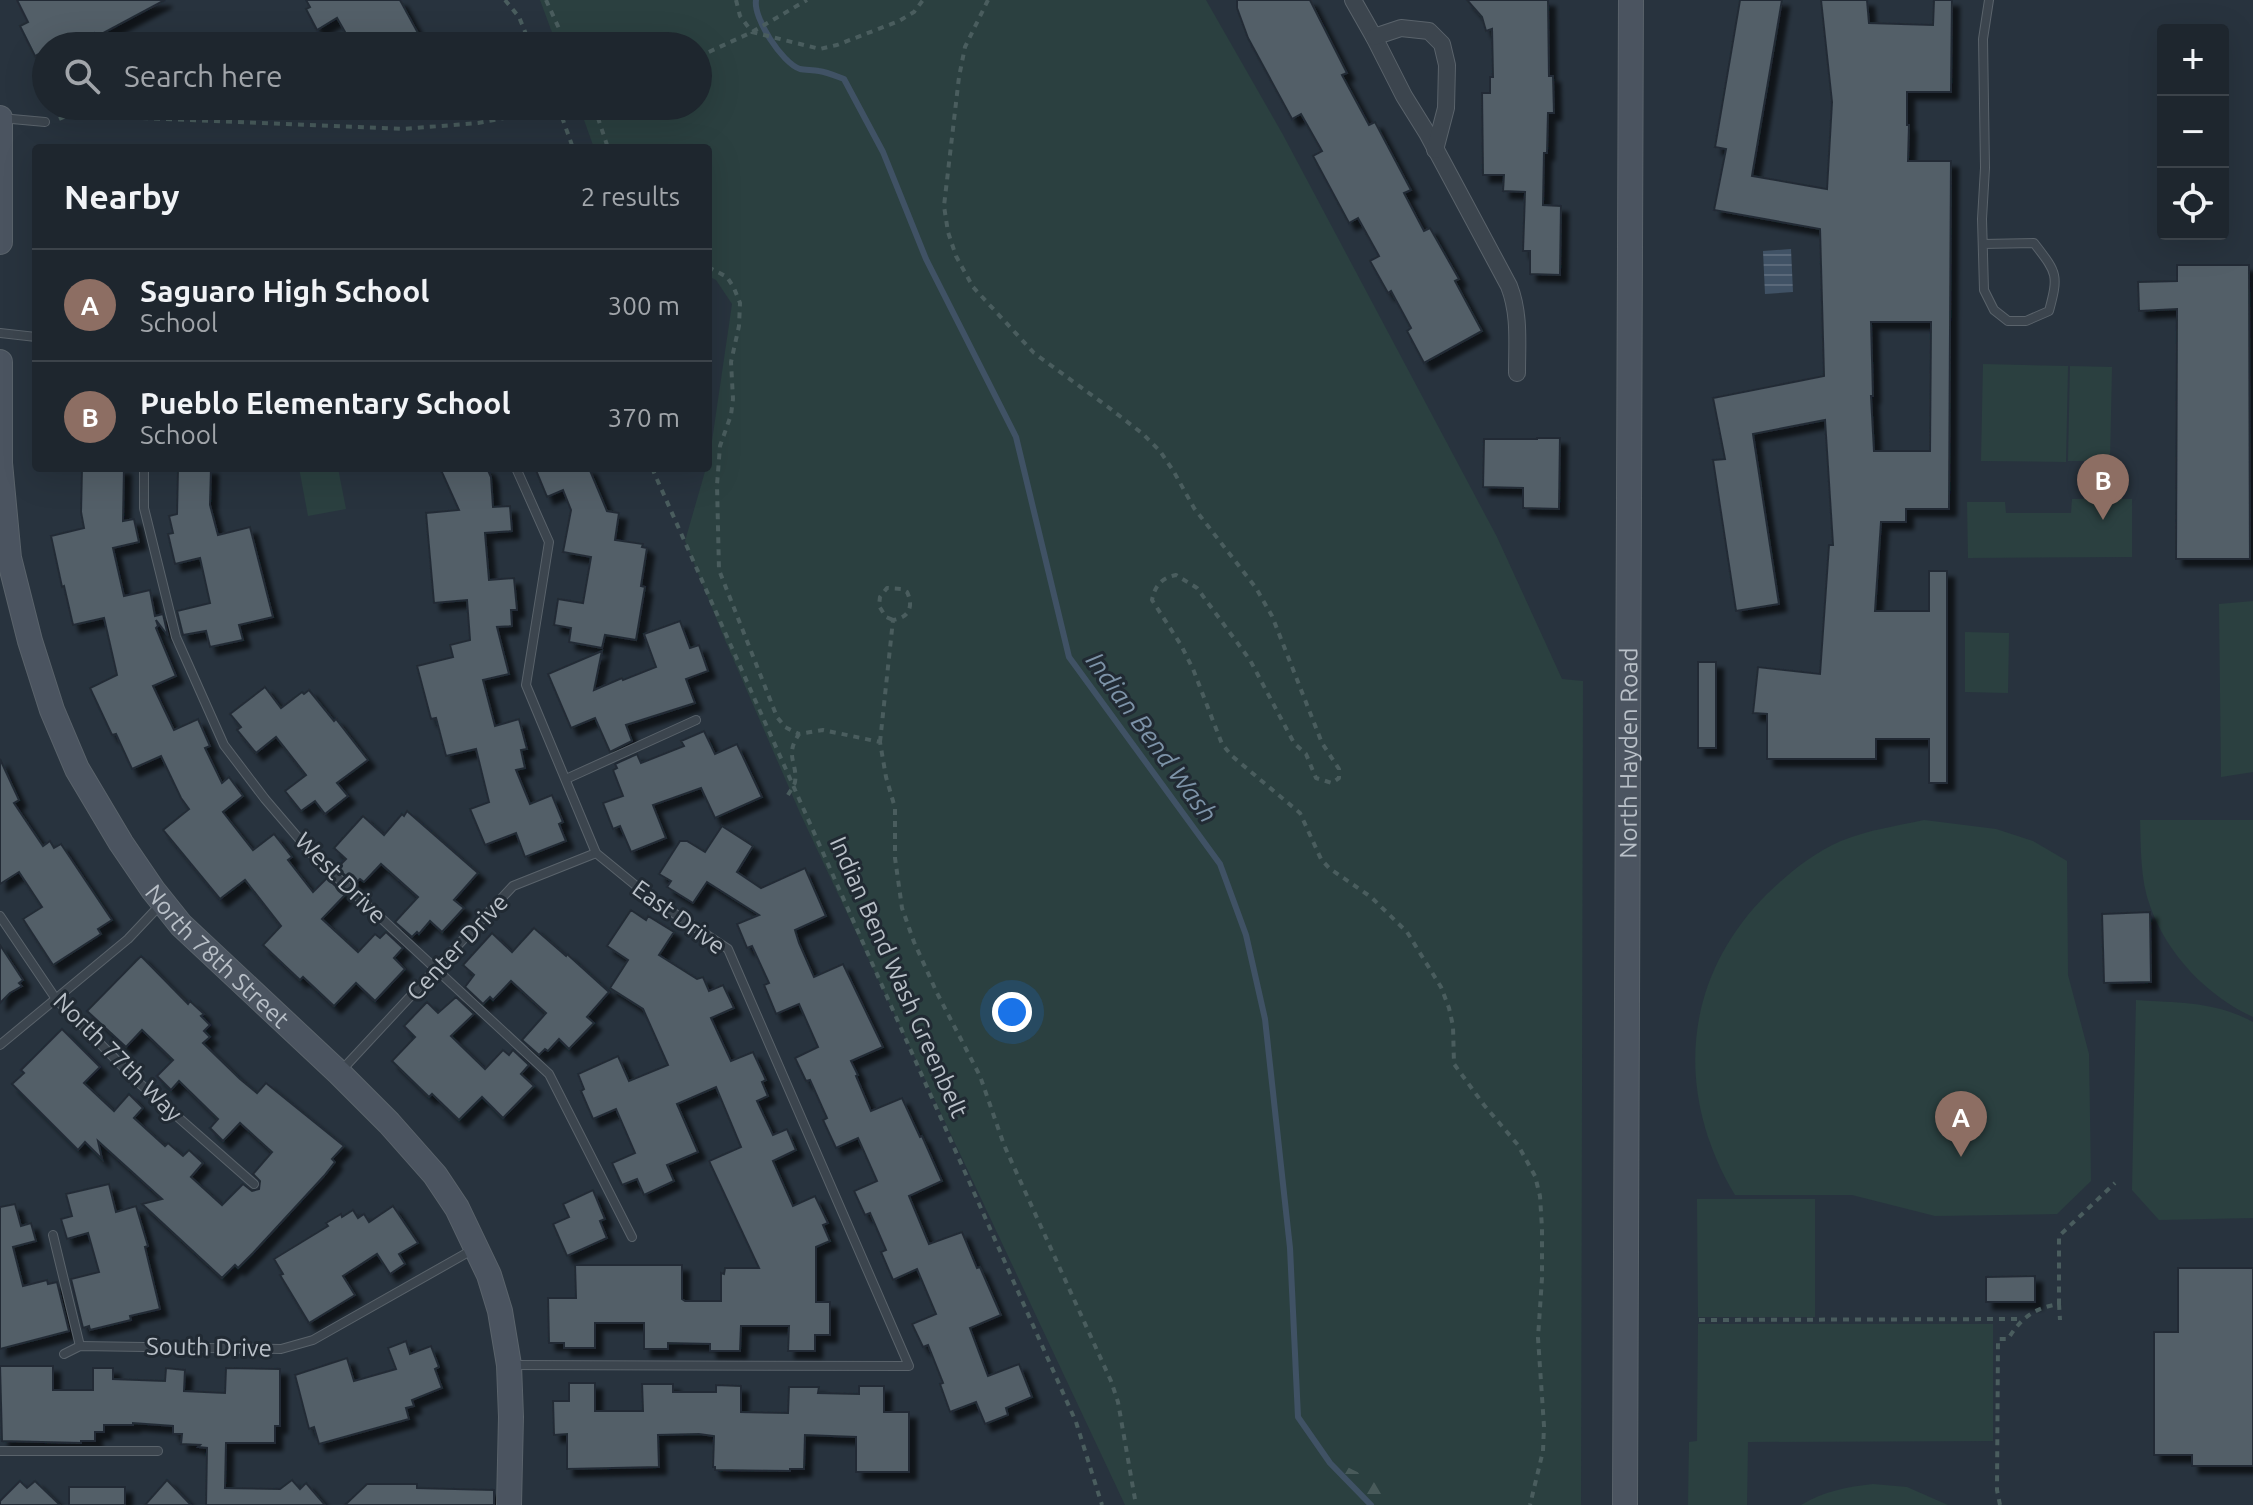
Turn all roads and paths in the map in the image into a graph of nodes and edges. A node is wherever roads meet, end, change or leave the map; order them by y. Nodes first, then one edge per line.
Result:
1 (505, 0) edge
2 (546, 0) edge
3 (736, 0) edge
4 (807, 0) edge
5 (923, 0) edge
6 (988, 0) edge
7 (1353, 0) edge
8 (1631, 0) edge
9 (1989, 0) edge
10 (525, 32) edge
11 (561, 32) edge
12 (752, 32) junction
13 (1374, 37) junction
14 (712, 51) edge
15 (0, 118) edge
16 (57, 120) edge
17 (188, 120) edge
18 (493, 120) edge
19 (563, 120) edge
20 (599, 120) edge
21 (45, 122) joint
22 (572, 144) edge
23 (607, 144) edge
24 (1435, 150) junction
25 (0, 242) edge
26 (1983, 244) junction
27 (712, 269) edge
28 (0, 333) edge
29 (32, 337) edge
30 (0, 362) edge
31 (1517, 373) dead end
32 (144, 472) edge
33 (518, 472) edge
34 (654, 472) edge
35 (893, 620) junction
36 (696, 720) dead end
37 (799, 734) junction
38 (880, 742) junction
39 (566, 779) junction
40 (794, 785) junction
41 (788, 795) dead end
42 (596, 853) junction
43 (163, 903) junction
44 (0, 916) edge
45 (435, 970) junction
46 (56, 999) junction
47 (0, 1045) edge
48 (339, 1073) junction
49 (2115, 1183) dead end
50 (254, 1184) dead end
51 (53, 1235) dead end
52 (632, 1237) dead end
53 (475, 1247) junction
54 (2059, 1304) junction
55 (2022, 1319) junction
56 (1699, 1320) dead end
57 (2060, 1320) dead end
58 (80, 1346) junction
59 (64, 1354) dead end
60 (509, 1365) junction
61 (0, 1451) edge
62 (158, 1451) dead end
63 (509, 1505) edge
64 (1102, 1505) edge
65 (1136, 1505) edge
66 (1530, 1505) edge
67 (1625, 1505) edge
68 (2000, 1505) edge

1 - 10 path
2 - 11 path
3 - 12 path
4 - 12 path
5 - 12 path
6 - 66 path
7 - 13 street
8 - 67 main road, North Hayden Road
9 - 26 lane
12 - 14 path
13 - 24 street
13 - 24 street
15 - 21 lane
15 - 25 main road
16 - 21 path
17 - 18 path
19 - 22 path
20 - 23 path
24 - 31 street
26 - 26 lane
27 - 37 path
28 - 29 lane
30 - 43 main road, North 78th Street
32 - 45 lane, West Drive
33 - 39 lane, East Drive
34 - 40 path, Indian Bend Wash Greenbelt
35 - 35 path
35 - 38 path
36 - 39 lane
37 - 38 path
37 - 40 path
38 - 65 path
39 - 42 lane, East Drive
40 - 41 path
40 - 64 path, Indian Bend Wash Greenbelt
42 - 45 lane, Center Drive
42 - 60 lane, East Drive
43 - 46 lane
43 - 48 main road, North 78th Street
44 - 46 lane, North 77th Way
45 - 48 lane, Center Drive
45 - 52 lane, West Drive
46 - 47 lane
46 - 50 lane, North 77th Way
48 - 53 main road, North 78th Street
49 - 54 path
51 - 58 lane
53 - 58 lane, South Drive
53 - 60 main road, North 78th Street
54 - 55 path
54 - 57 path
55 - 56 path
55 - 68 path
58 - 59 lane, South Drive
60 - 63 main road, North 78th Street
61 - 62 lane

